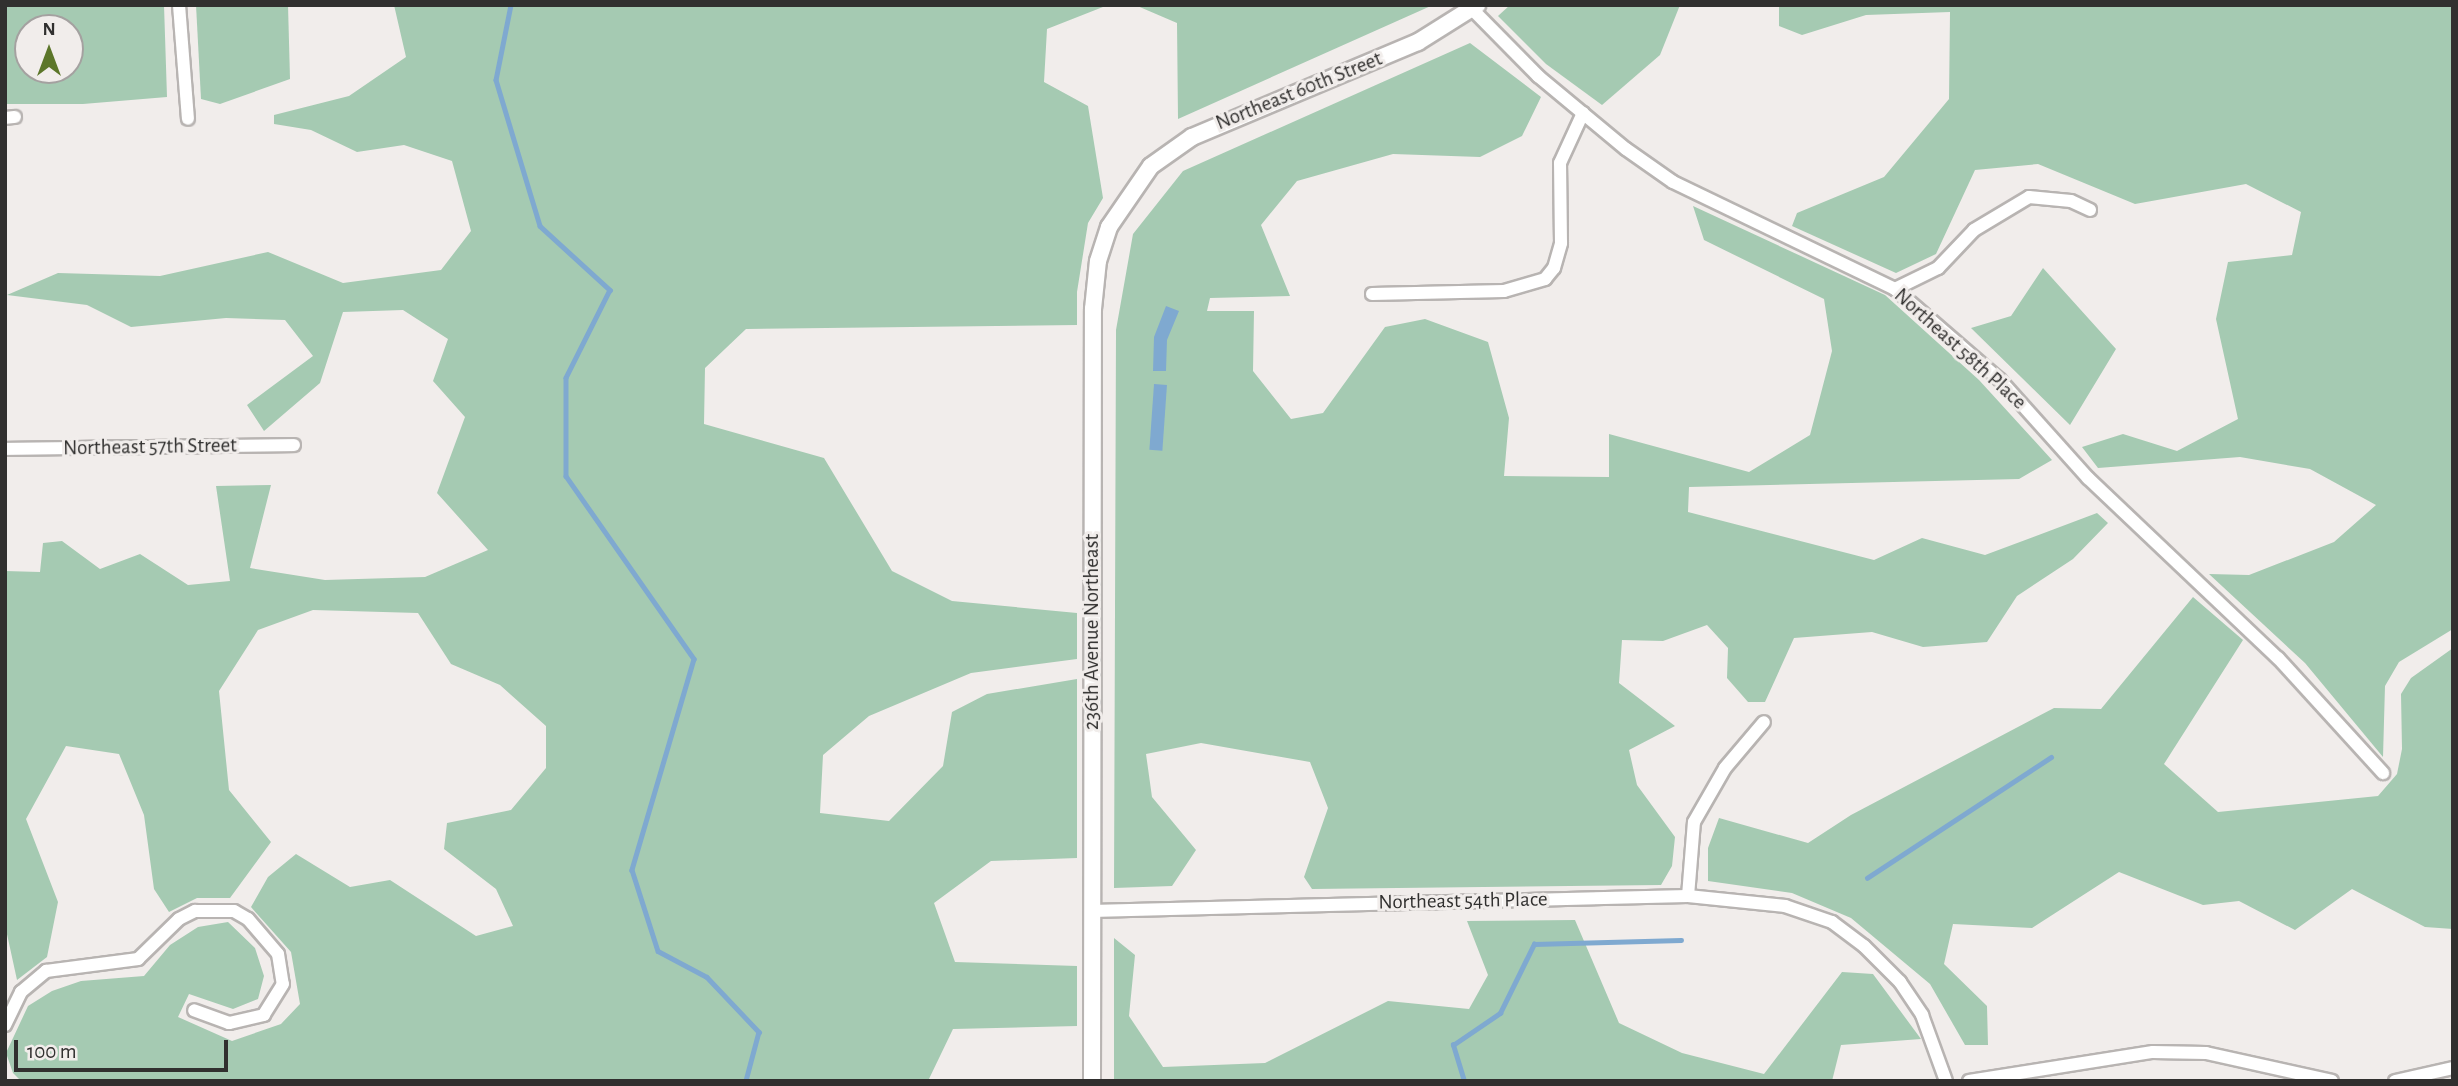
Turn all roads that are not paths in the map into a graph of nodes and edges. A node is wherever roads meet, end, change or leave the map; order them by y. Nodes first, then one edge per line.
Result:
1 (179, 5) edge
2 (1475, 8) edge
3 (1583, 113) junction
4 (188, 119) dead end
5 (1130, 191) joint
6 (2090, 210) dead end
7 (1895, 289) junction
8 (1372, 294) dead end
9 (294, 445) dead end
10 (5, 449) edge
11 (1764, 722) dead end
12 (2383, 773) dead end
13 (1688, 896) junction
14 (1091, 911) junction
15 (194, 1010) dead end
16 (5, 1025) edge
17 (2453, 1068) edge
18 (1092, 1081) edge
19 (1946, 1081) edge
20 (1969, 1081) edge
21 (2332, 1081) edge
22 (2395, 1081) edge

1 - 4 street
2 - 3 street, Northeast 58th Place
2 - 5 street, Northeast 60th Street
3 - 7 street, Northeast 58th Place
3 - 8 street
5 - 14 street, 236th Avenue Northeast
6 - 7 street
7 - 12 street, Northeast 58th Place
9 - 10 street, Northeast 57th Street
11 - 13 street
13 - 14 street, Northeast 54th Place
13 - 19 street, Northeast 54th Place
14 - 18 street, 236th Avenue Northeast
15 - 16 street
17 - 22 street
20 - 21 street

